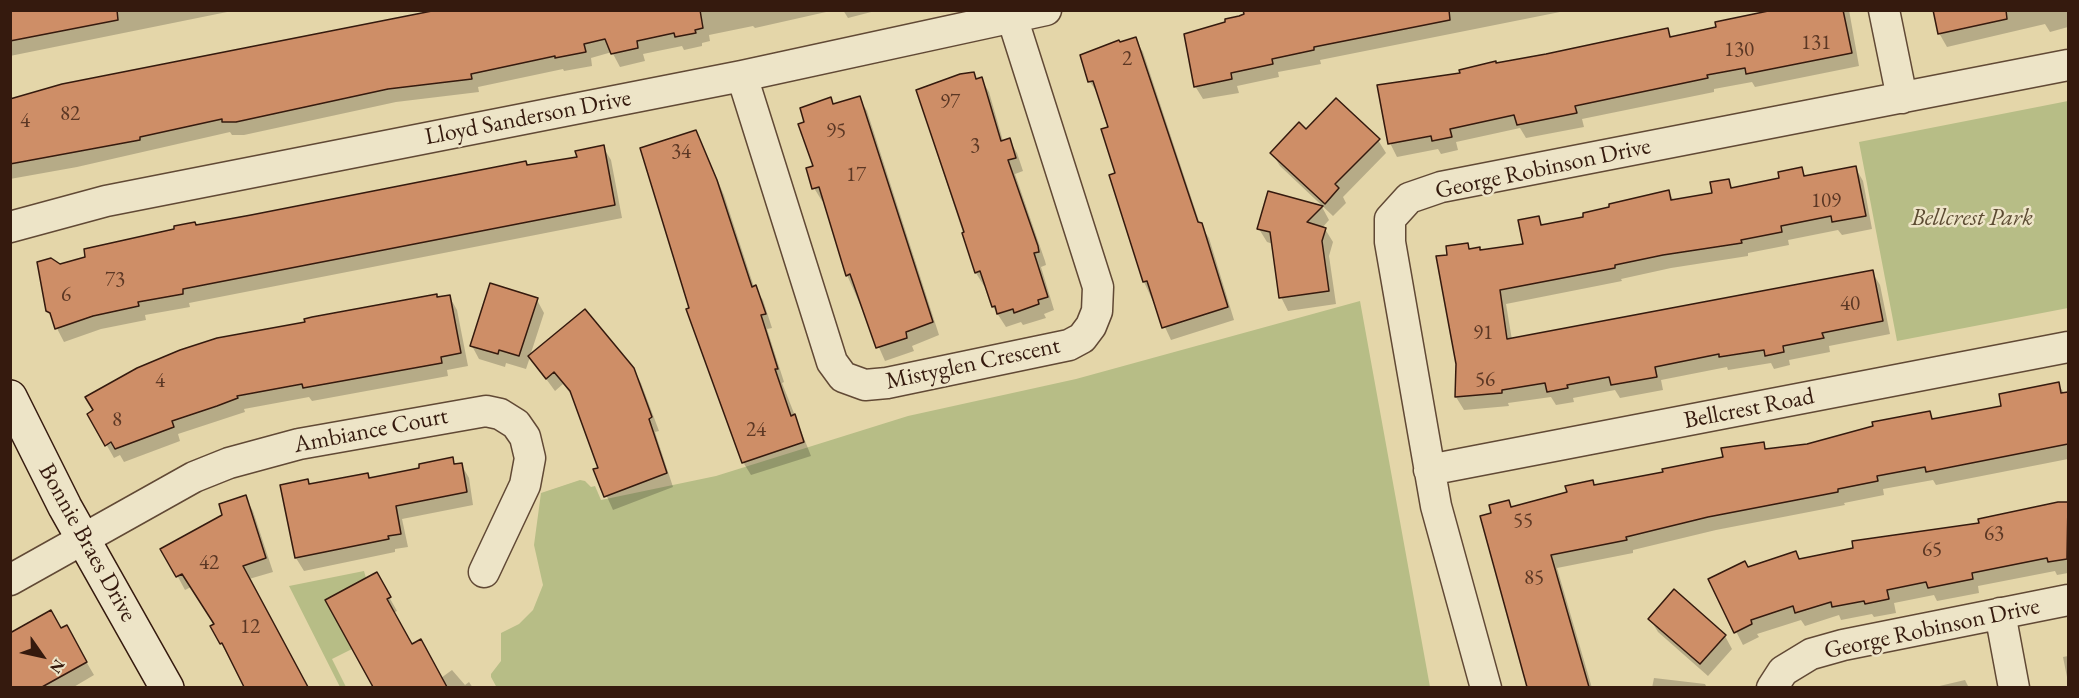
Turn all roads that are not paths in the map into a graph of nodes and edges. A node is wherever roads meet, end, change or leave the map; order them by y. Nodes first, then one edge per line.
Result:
1 (1046, 10) edge
2 (1884, 10) edge
3 (1012, 17) junction
4 (2068, 65) edge
5 (742, 76) junction
6 (1902, 98) junction
7 (10, 227) edge
8 (2068, 347) edge
9 (10, 398) edge
10 (1429, 470) junction
11 (84, 539) junction
12 (484, 572) dead end
13 (10, 580) edge
14 (2068, 600) edge
15 (2000, 613) junction
16 (167, 687) edge
17 (1486, 687) edge
18 (1772, 687) edge
19 (2014, 687) edge

1 - 3 street, Lloyd Sanderson Drive
2 - 6 street
3 - 5 street, Lloyd Sanderson Drive
3 - 5 street, Mistyglen Crescent
4 - 6 street, George Robinson Drive
5 - 7 street, Lloyd Sanderson Drive
6 - 10 street, George Robinson Drive
8 - 10 street, Bellcrest Road
9 - 11 street, Bonnie Braes Drive
10 - 17 street, George Robinson Drive
11 - 12 street, Ambiance Court
11 - 13 street, Ambiance Court
11 - 16 street, Bonnie Braes Drive
14 - 15 street, George Robinson Drive
15 - 18 street, George Robinson Drive
15 - 19 street

